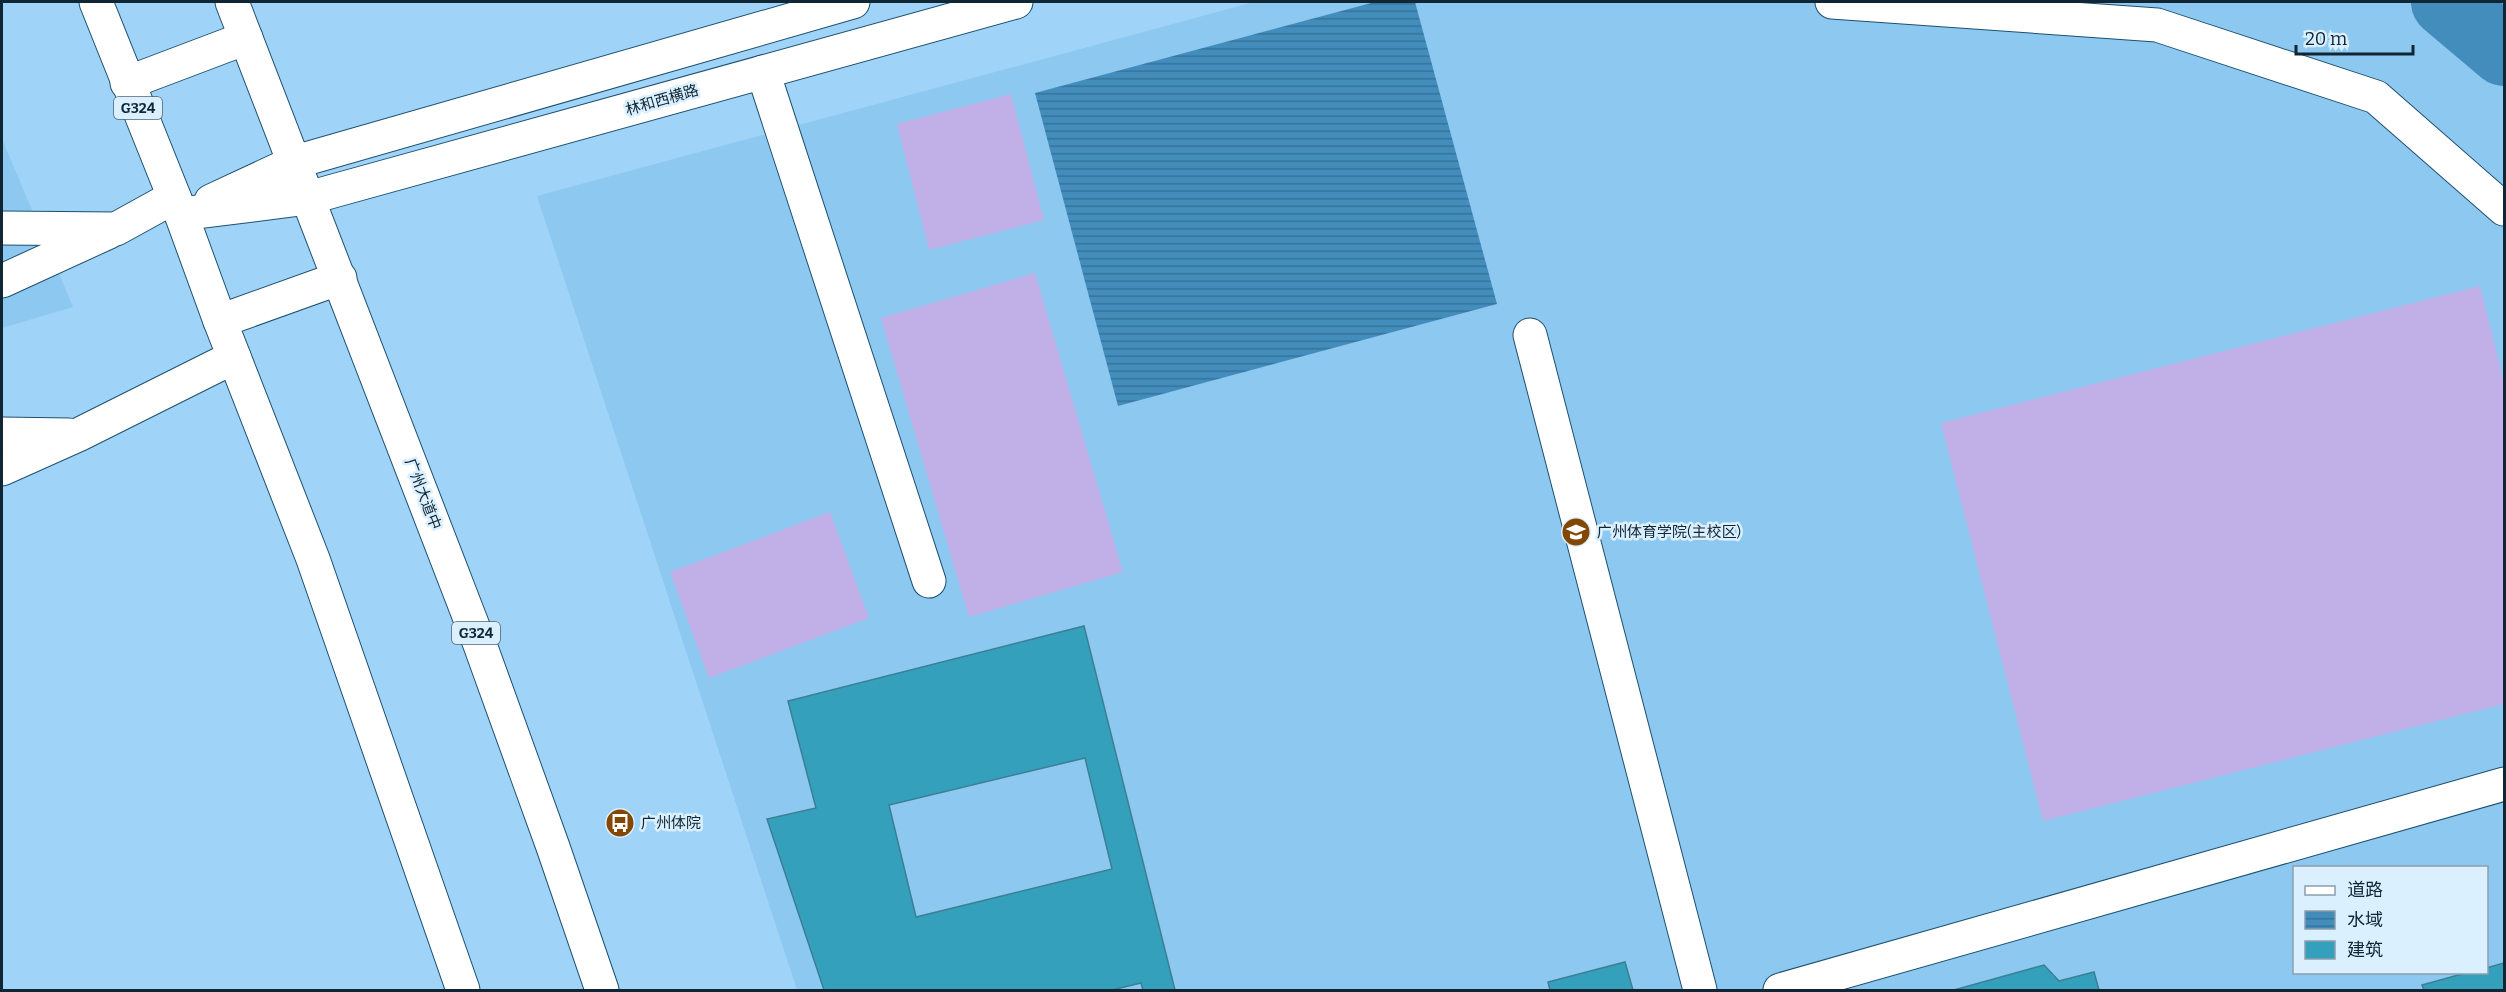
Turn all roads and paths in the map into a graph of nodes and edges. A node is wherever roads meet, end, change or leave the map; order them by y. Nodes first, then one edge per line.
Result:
1 (96, 2) edge
2 (232, 2) edge
3 (853, 2) edge
4 (1016, 2) edge
5 (1832, 2) edge
6 (246, 38) junction
7 (763, 72) junction
8 (127, 83) junction
9 (295, 162) junction
10 (308, 198) junction
11 (177, 206) junction
12 (2505, 209) edge
13 (2, 228) edge
14 (116, 229) junction
15 (340, 278) junction
16 (2, 281) edge
17 (220, 321) junction
18 (1530, 335) dead end
19 (234, 357) junction
20 (2, 434) edge
21 (78, 435) junction
22 (2, 470) edge
23 (929, 581) dead end
24 (2505, 784) edge
25 (463, 990) edge
26 (602, 990) edge
27 (1700, 990) edge
28 (1780, 990) edge

1 - 8 main road, G324
2 - 6 main road, 广州大道中 / G324
3 - 9 main road
4 - 7 main road, 林和西横路
5 - 12 main road
6 - 8 main road
6 - 9 main road, 广州大道中 / G324
7 - 10 main road, 林和西横路
7 - 23 main road
8 - 11 main road, G324
9 - 10 main road, 广州大道中 / G324
9 - 11 main road
10 - 11 main road, 林和西横路
10 - 15 main road, 广州大道中 / G324
11 - 14 main road
11 - 17 main road, G324
13 - 14 main road
14 - 16 main road
15 - 17 main road
15 - 26 main road, 广州大道中 / G324
17 - 19 main road, G324
18 - 27 main road
19 - 21 main road
19 - 25 main road, G324
20 - 21 main road
21 - 22 main road
24 - 28 main road

